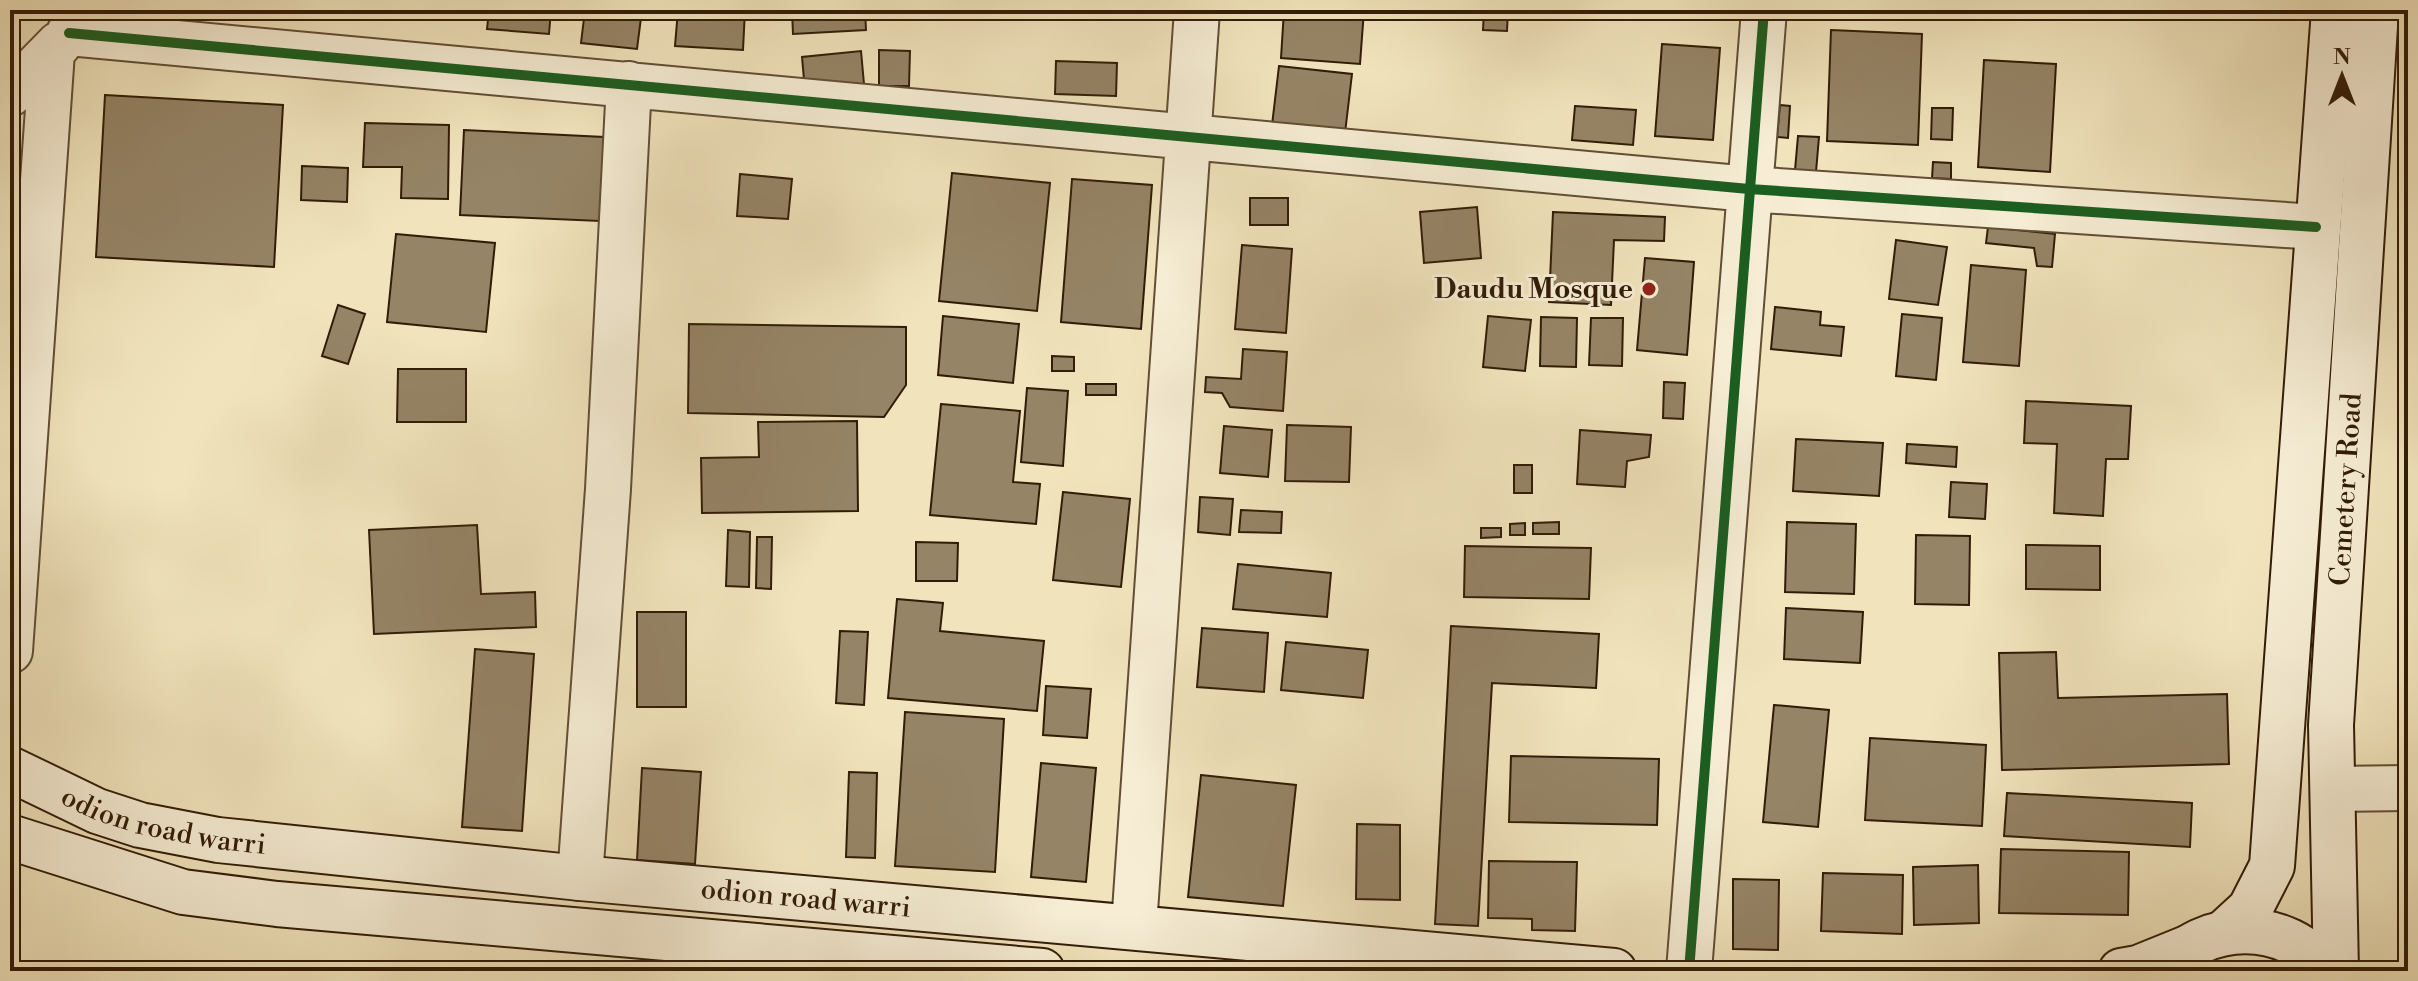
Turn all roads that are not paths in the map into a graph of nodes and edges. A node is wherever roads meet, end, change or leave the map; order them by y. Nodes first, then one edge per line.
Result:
1 (1197, 10) edge
2 (1764, 10) edge
3 (2334, 10) edge
4 (2376, 10) edge
5 (71, 31) edge
6 (629, 84) junction
7 (10, 94) edge
8 (1186, 136) junction
9 (1749, 189) junction
10 (2316, 227) junction
11 (10, 651) edge
12 (10, 769) edge
13 (2408, 788) edge
14 (2333, 789) junction
15 (10, 837) edge
16 (580, 878) junction
17 (1134, 926) junction
18 (2195, 950) edge
19 (1042, 971) edge
20 (1614, 971) edge
21 (1689, 971) edge
22 (2121, 971) edge
23 (2324, 971) edge
24 (2336, 971) edge

1 - 8 street
2 - 9 street
3 - 10 street, Cemetery Road
4 - 14 street, Cemetery Road
5 - 6 street
5 - 7 street
5 - 11 street
6 - 8 street
6 - 16 street
8 - 9 street
8 - 17 street
9 - 10 street
9 - 21 street
10 - 18 street, Cemetery Road
12 - 16 street, odion road warri
13 - 14 street
14 - 24 street, Cemetery Road
15 - 19 street, odion road warri
16 - 17 street, odion road warri
17 - 20 street, odion road warri
18 - 22 street
18 - 23 street

